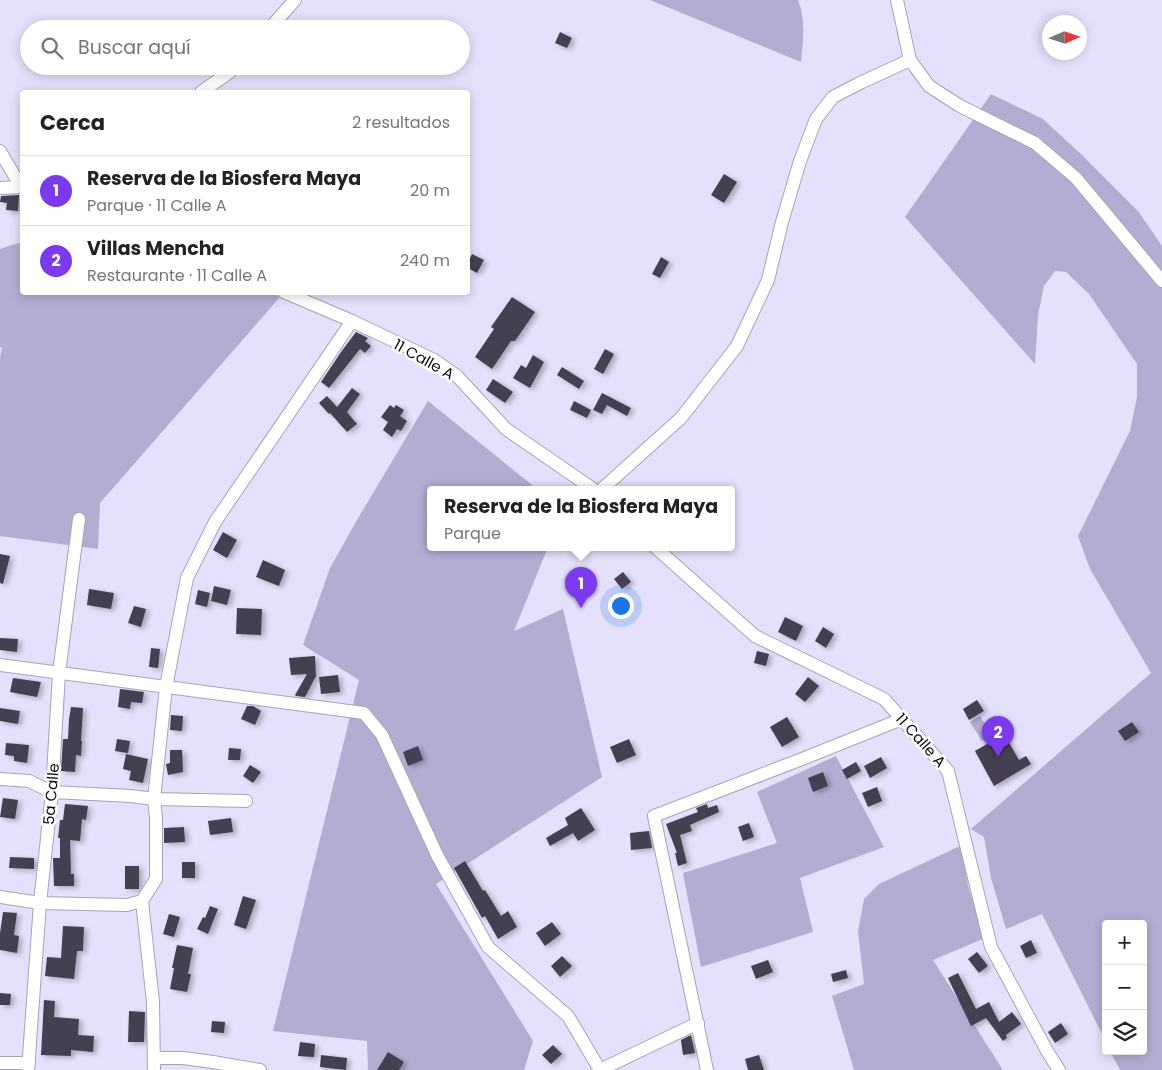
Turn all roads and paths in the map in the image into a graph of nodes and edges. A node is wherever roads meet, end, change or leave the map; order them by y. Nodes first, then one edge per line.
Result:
1 (295, 0) edge
2 (897, 0) edge
3 (277, 20) edge
4 (910, 60) junction
5 (226, 75) edge
6 (204, 90) edge
7 (0, 151) edge
8 (20, 184) edge
9 (20, 187) edge
10 (0, 188) edge
11 (1162, 281) edge
12 (291, 295) edge
13 (352, 322) junction
14 (589, 486) edge
15 (605, 486) edge
16 (79, 519) dead end
17 (659, 551) edge
18 (0, 665) edge
19 (59, 673) junction
20 (166, 687) junction
21 (902, 718) junction
22 (0, 779) edge
23 (52, 792) junction
24 (154, 799) junction
25 (246, 802) dead end
26 (0, 897) edge
27 (142, 901) junction
28 (40, 903) junction
29 (698, 1023) junction
30 (0, 1063) edge
31 (154, 1064) edge
32 (29, 1066) edge
33 (260, 1070) edge
34 (600, 1070) edge
35 (707, 1070) edge
36 (1059, 1070) edge

1 - 3 street
2 - 4 street
4 - 11 street
4 - 15 street
5 - 6 street
7 - 8 street
9 - 10 street
12 - 13 street, 11 Calle A
13 - 14 street, 11 Calle A
13 - 20 street
16 - 19 street, 5a Calle
17 - 21 street, 11 Calle A
18 - 19 street
19 - 20 street
19 - 23 street, 5a Calle
20 - 24 street
20 - 34 street
21 - 29 street
21 - 36 street, 11 Calle A
22 - 23 street
23 - 24 street
23 - 28 street, 5a Calle
24 - 25 street
24 - 27 street
26 - 28 street
27 - 28 street
27 - 31 street
28 - 32 street, 5a Calle
29 - 34 street
29 - 35 street
30 - 32 street
31 - 33 street

